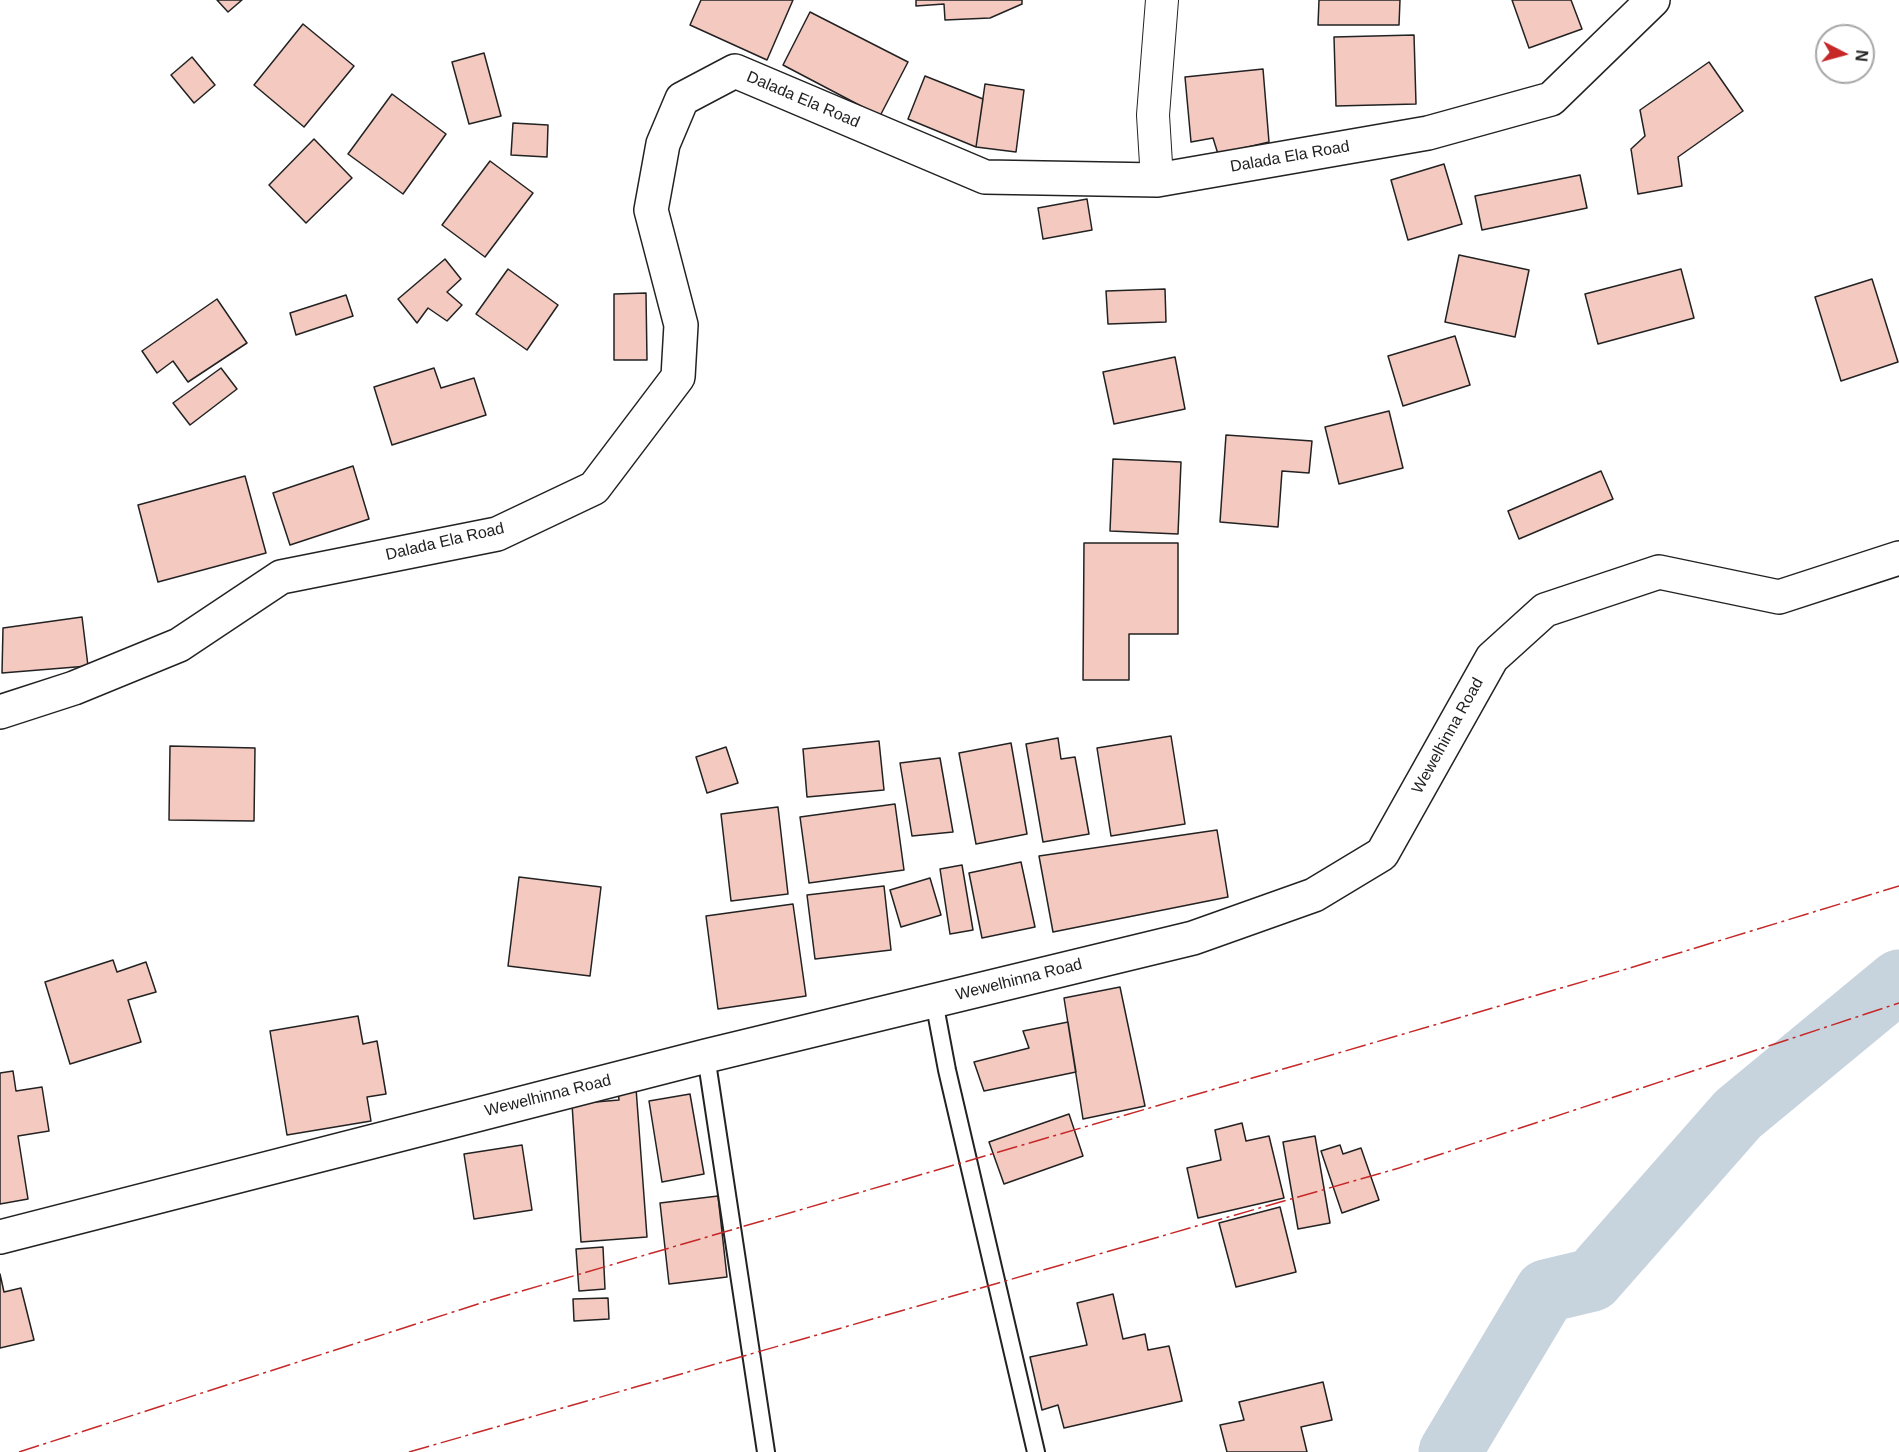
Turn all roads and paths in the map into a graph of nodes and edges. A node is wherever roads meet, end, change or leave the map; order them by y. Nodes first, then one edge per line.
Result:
1 (1162, 0) edge
2 (1653, 0) edge
3 (1157, 180) junction
4 (1899, 558) edge
5 (0, 712) edge
6 (934, 1001) junction
7 (706, 1056) junction
8 (0, 1237) edge
9 (766, 1452) edge
10 (1036, 1452) edge

1 - 3 street
2 - 3 street, Dalada Ela Road
3 - 5 street, Dalada Ela Road
4 - 6 street, Wewelhinna Road
6 - 7 street, Wewelhinna Road
6 - 10 lane
7 - 8 street, Wewelhinna Road
7 - 9 lane

